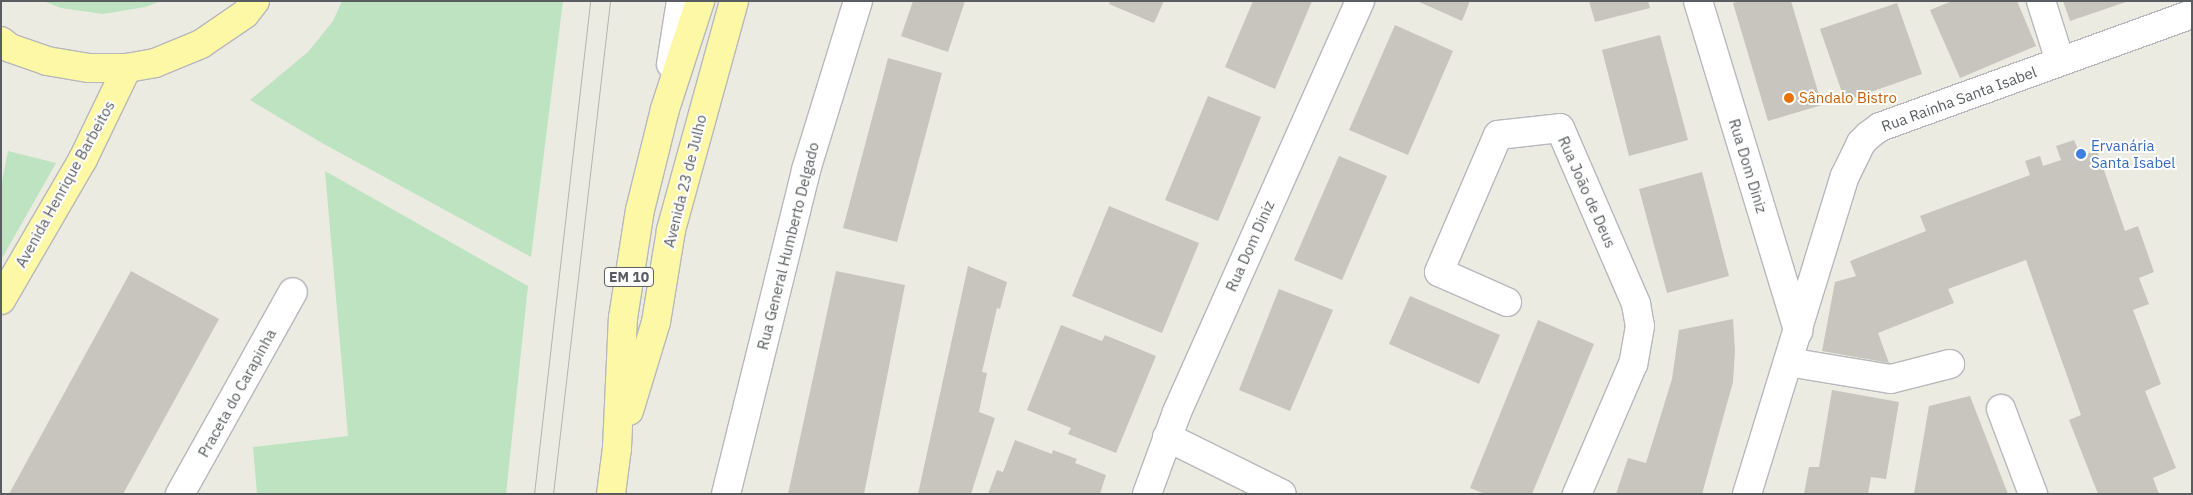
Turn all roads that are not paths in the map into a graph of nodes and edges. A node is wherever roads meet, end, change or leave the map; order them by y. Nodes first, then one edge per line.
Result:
1 (255, 1) edge
2 (681, 1) edge
3 (700, 1) edge
4 (734, 1) edge
5 (858, 1) edge
6 (1360, 1) edge
7 (1698, 1) edge
8 (2041, 1) edge
9 (2192, 14) edge
10 (1, 41) edge
11 (2060, 62) junction
12 (127, 68) junction
13 (665, 109) junction
14 (293, 292) dead end
15 (1, 300) edge
16 (1507, 302) dead end
17 (1798, 331) junction
18 (1788, 362) junction
19 (1950, 364) dead end
20 (2001, 409) dead end
21 (1167, 438) junction
22 (617, 448) junction
23 (180, 494) edge
24 (611, 494) edge
25 (726, 494) edge
26 (1147, 494) edge
27 (1282, 494) edge
28 (1577, 494) edge
29 (1747, 494) edge
30 (2033, 494) edge

1 - 12 main road
2 - 13 street
3 - 13 main road, Avenida 23 de Julho / EM 10
4 - 22 main road, Avenida 23 de Julho / EM 10
5 - 25 street, Rua General Humberto Delgado
6 - 21 street, Rua Dom Diniz
7 - 17 street, Rua Dom Diniz
8 - 11 street
9 - 11 street, Rua Rainha Santa Isabel
10 - 12 main road
11 - 17 street, Rua Rainha Santa Isabel
12 - 15 main road, Avenida Henrique Barbeitos
13 - 22 main road, Avenida 23 de Julho / EM 10
14 - 23 street, Praceta do Carapinha
16 - 28 street, Rua João de Deus
17 - 18 street, Rua Rainha Santa Isabel
18 - 19 street
18 - 29 street, Rua Rainha Santa Isabel
20 - 30 street
21 - 26 street, Rua Dom Diniz
21 - 27 street
22 - 24 main road, Avenida 23 de Julho / EM 10

